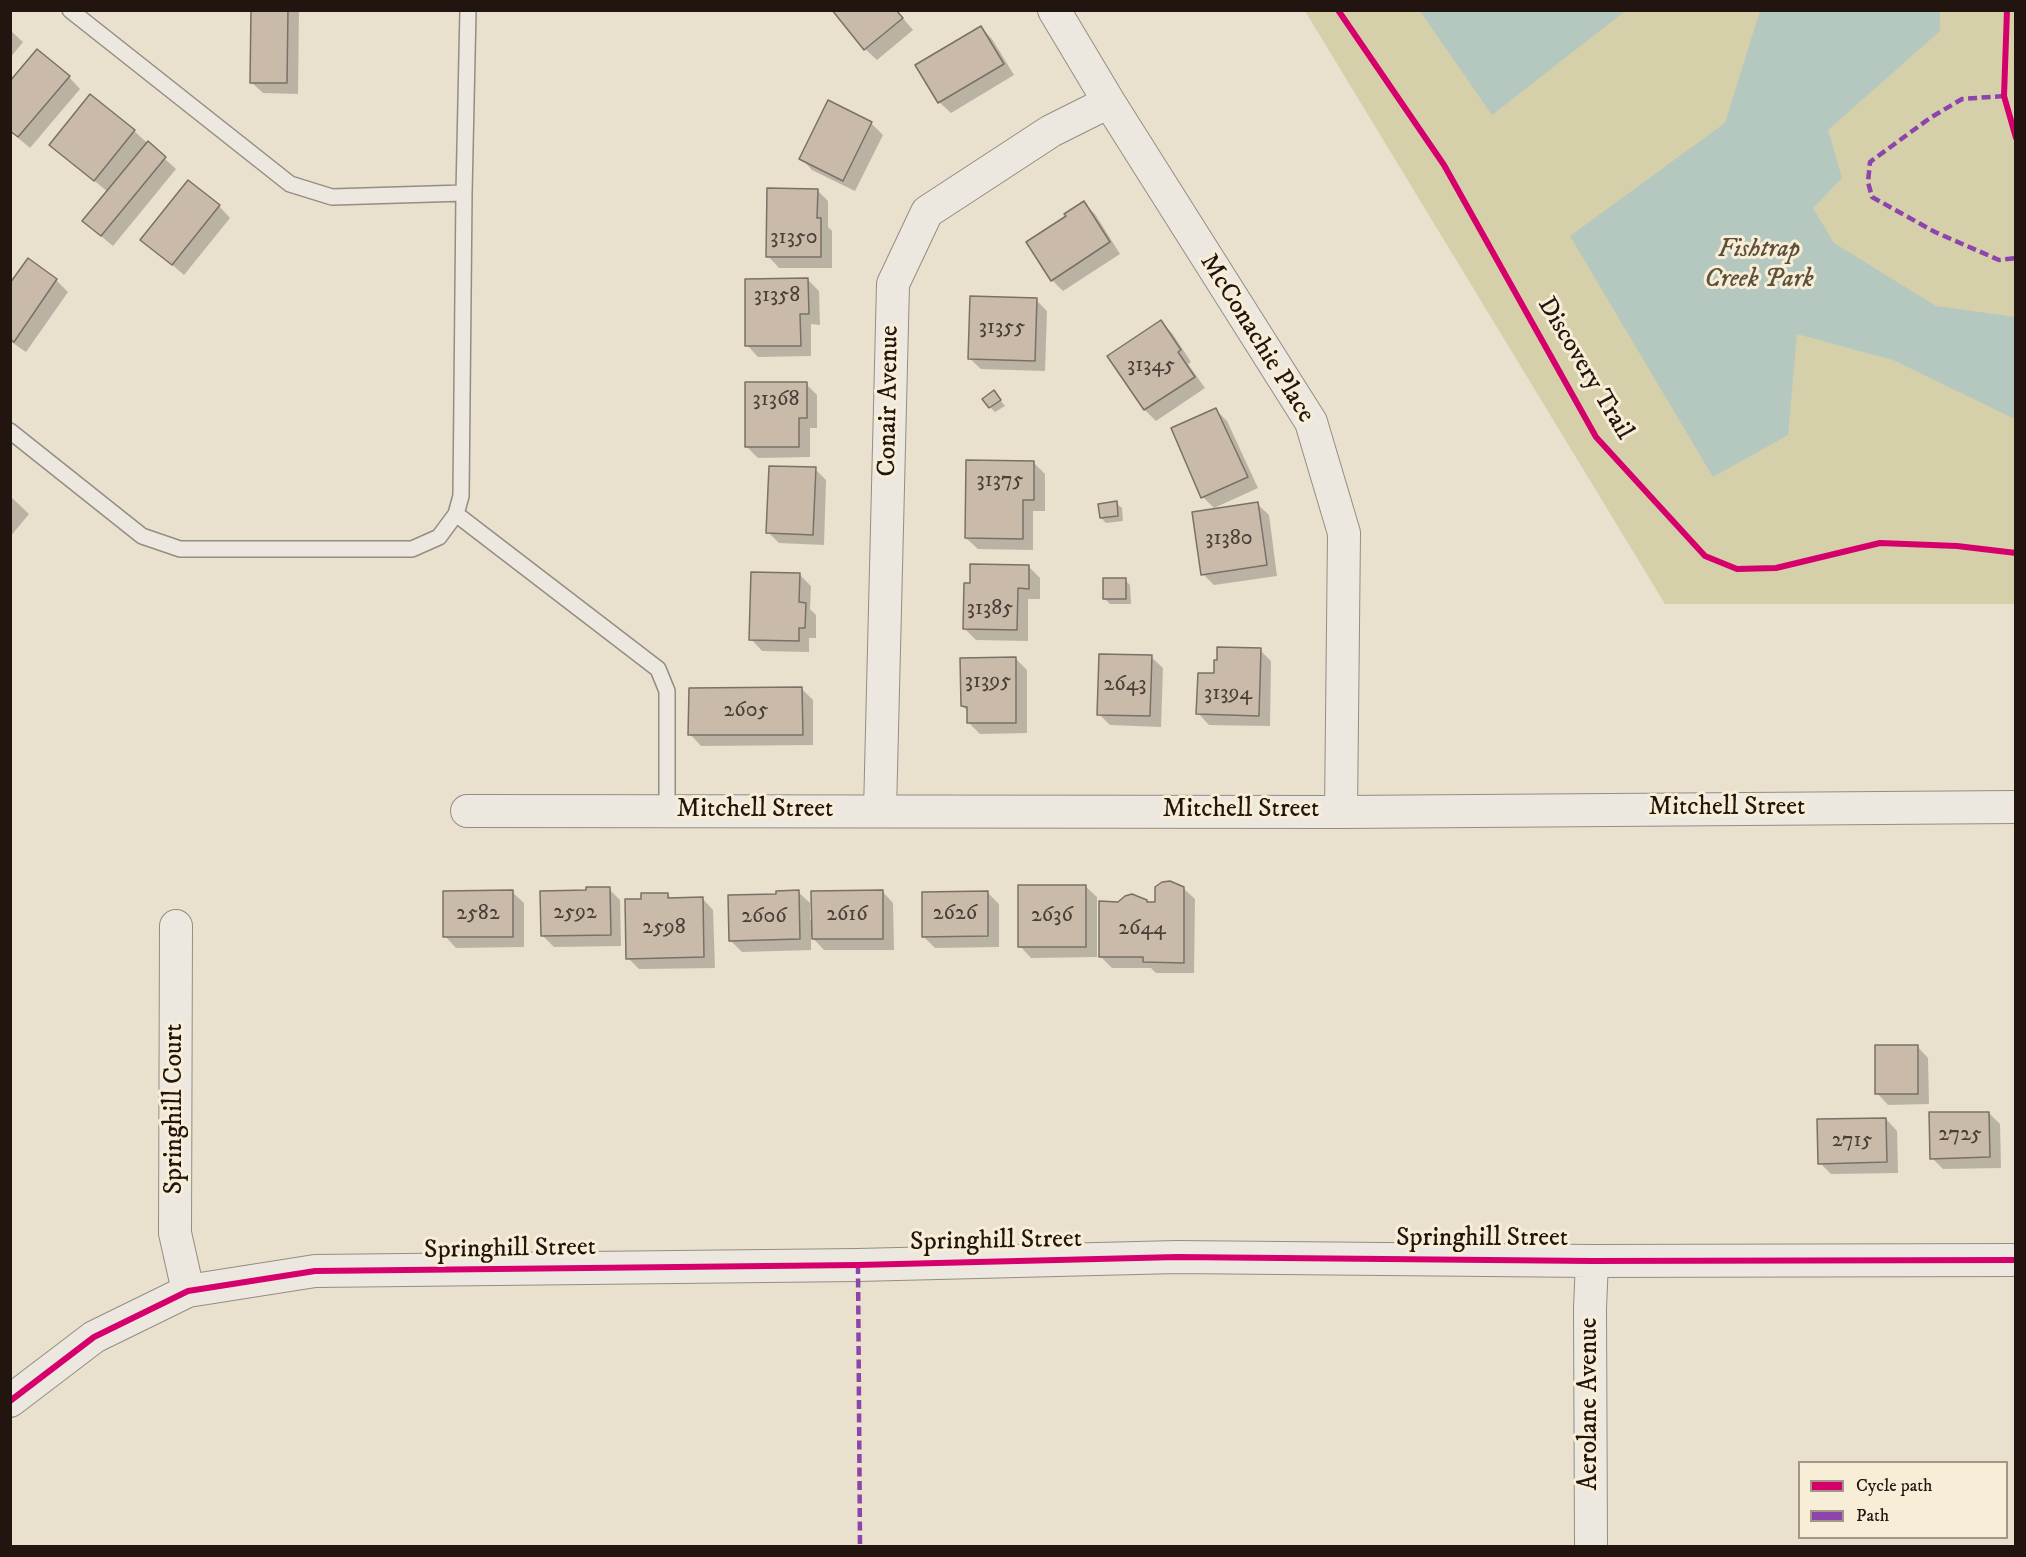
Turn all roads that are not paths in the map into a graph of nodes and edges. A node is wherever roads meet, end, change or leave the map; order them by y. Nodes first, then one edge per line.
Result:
1 (70, 10) edge
2 (468, 10) edge
3 (1054, 10) edge
4 (1109, 102) junction
5 (464, 193) junction
6 (10, 431) edge
7 (456, 514) junction
8 (2016, 807) edge
9 (467, 811) dead end
10 (667, 811) junction
11 (880, 811) junction
12 (1341, 812) junction
13 (176, 926) dead end
14 (2016, 1260) edge
15 (1592, 1261) junction
16 (188, 1291) junction
17 (10, 1401) edge
18 (1591, 1546) edge

1 - 5 lane
2 - 5 lane
3 - 4 street, McConachie Place
4 - 11 street, Conair Avenue
4 - 12 street, McConachie Place
5 - 7 lane
6 - 7 lane
7 - 10 lane
8 - 12 street, Mitchell Street
9 - 10 street, Mitchell Street
10 - 11 street, Mitchell Street
11 - 12 street, Mitchell Street
13 - 16 street, Springhill Court
14 - 15 street, Springhill Street
15 - 16 street, Springhill Street
15 - 18 street, Aerolane Avenue
16 - 17 street, Springhill Street

